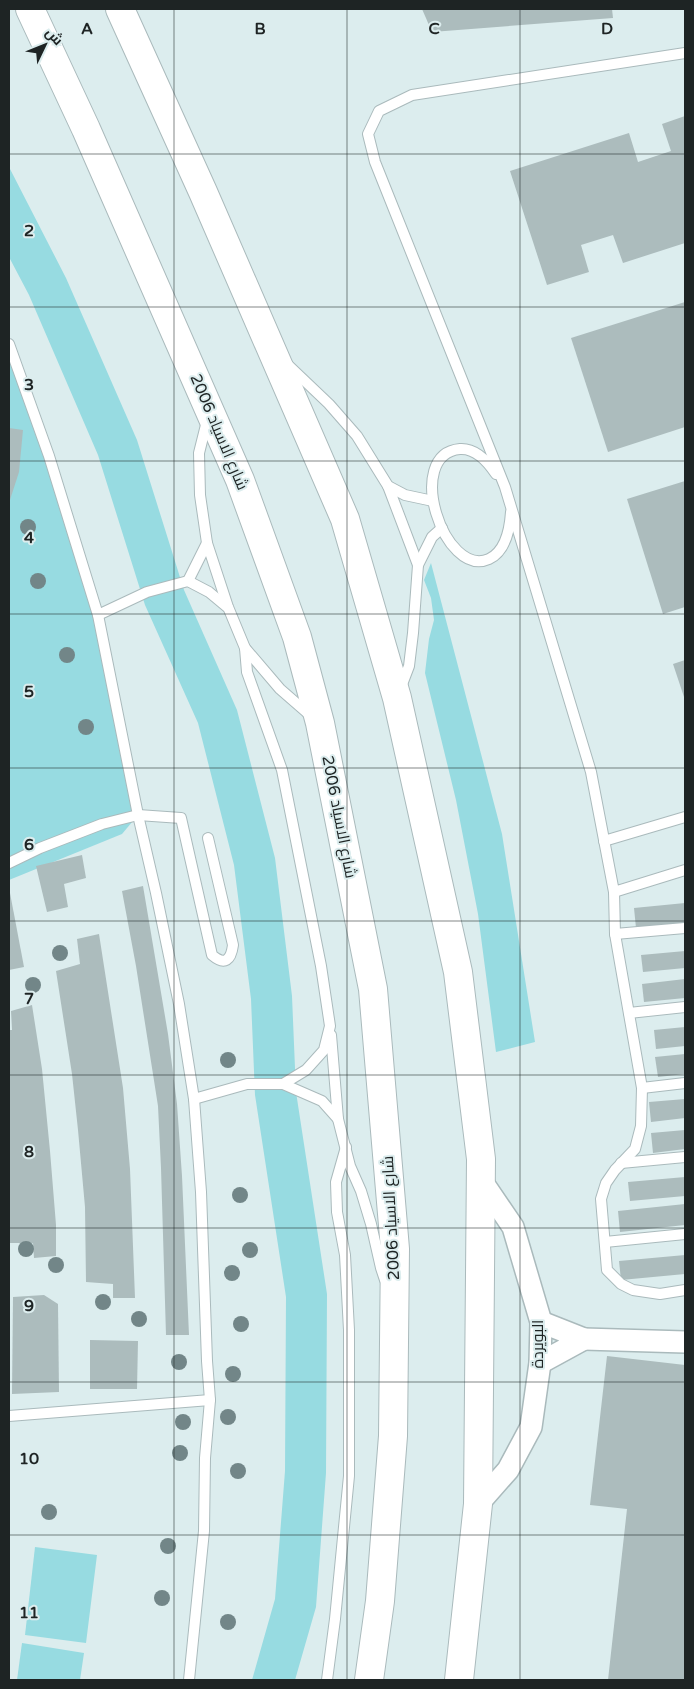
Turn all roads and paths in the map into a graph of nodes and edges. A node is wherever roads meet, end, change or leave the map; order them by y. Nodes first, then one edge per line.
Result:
1 (30, 9) edge
2 (120, 9) edge
3 (685, 53) edge
4 (9, 344) edge
5 (271, 349) junction
6 (209, 410) junction
7 (388, 486) junction
8 (505, 487) junction
9 (433, 501) junction
10 (511, 504) junction
11 (442, 528) junction
12 (207, 543) junction
13 (418, 564) junction
14 (188, 581) junction
15 (228, 607) junction
16 (98, 615) junction
17 (245, 648) junction
18 (397, 698) junction
19 (320, 723) junction
20 (138, 815) junction
21 (685, 817) edge
22 (208, 838) dead end
23 (604, 841) junction
24 (9, 863) edge
25 (685, 870) edge
26 (614, 892) junction
27 (685, 928) edge
28 (615, 934) junction
29 (685, 1007) edge
30 (629, 1013) junction
31 (330, 1026) junction
32 (685, 1083) edge
33 (283, 1084) junction
34 (642, 1088) junction
35 (194, 1099) junction
36 (338, 1119) junction
37 (346, 1147) junction
38 (685, 1157) edge
39 (621, 1163) junction
40 (481, 1180) junction
41 (685, 1234) edge
42 (605, 1242) junction
43 (685, 1290) edge
44 (394, 1306) junction
45 (541, 1322) junction
46 (584, 1339) junction
47 (685, 1342) edge
48 (540, 1363) junction
49 (210, 1400) junction
50 (9, 1416) edge
51 (478, 1504) junction
52 (189, 1680) edge
53 (327, 1680) edge
54 (369, 1680) edge
55 (459, 1680) edge

1 - 6 main road, شارع الاسياد 2006
2 - 5 main road
3 - 8 lane
4 - 16 lane
5 - 7 lane
5 - 18 main road
6 - 12 lane
6 - 19 main road, شارع الاسياد 2006
7 - 9 lane
7 - 13 lane
8 - 9 lane
8 - 10 lane
9 - 11 lane
10 - 11 lane
10 - 23 lane
11 - 13 lane
12 - 14 lane
12 - 15 lane
13 - 18 lane
14 - 15 lane
14 - 16 lane
15 - 17 lane
16 - 20 lane
17 - 19 lane
17 - 31 lane
18 - 40 main road
19 - 44 main road, شارع الاسياد 2006
20 - 22 lane
20 - 24 lane
20 - 35 lane
21 - 23 lane
23 - 26 lane
25 - 26 lane
26 - 28 lane
27 - 28 lane
28 - 30 lane
29 - 30 lane
30 - 34 lane
31 - 33 lane
31 - 36 lane
32 - 34 lane
33 - 35 lane
33 - 36 lane
34 - 39 lane
35 - 49 lane
36 - 37 lane
37 - 44 lane
37 - 53 lane
38 - 39 lane
39 - 42 lane
40 - 45 street, البويردة
40 - 51 main road
41 - 42 lane
42 - 43 lane
44 - 54 main road, شارع الاسياد 2006
45 - 46 street
45 - 48 street, البويردة
46 - 47 street
46 - 48 street
48 - 51 street, البويردة
49 - 50 lane
49 - 52 lane
51 - 55 main road

